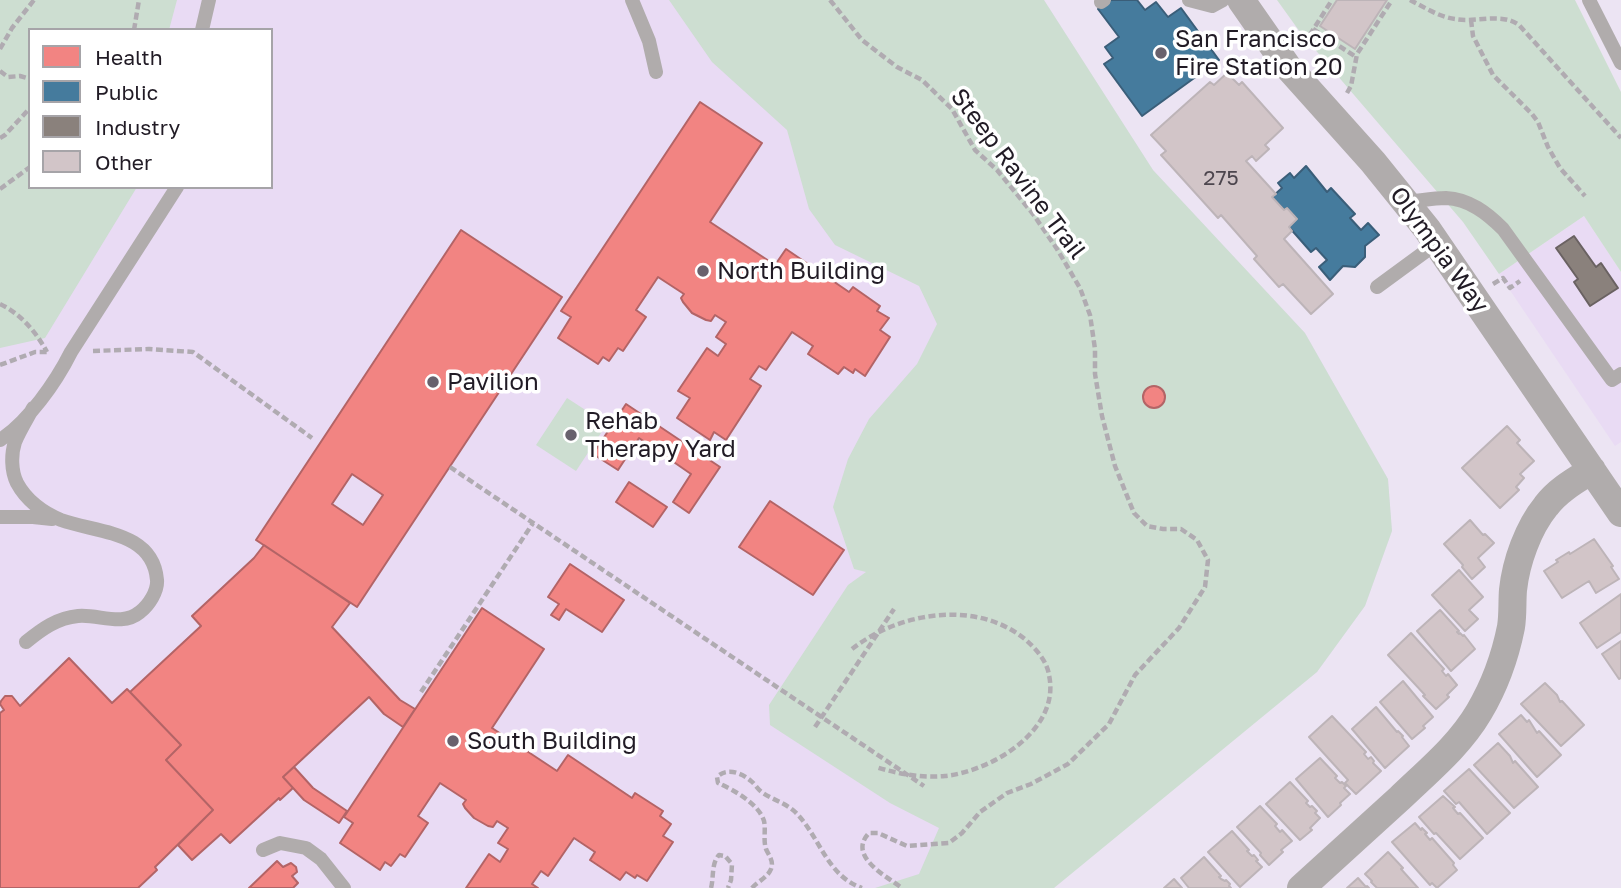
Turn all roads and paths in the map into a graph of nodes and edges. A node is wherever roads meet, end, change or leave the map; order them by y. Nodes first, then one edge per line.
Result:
1 (34, 0) edge
2 (139, 0) edge
3 (209, 0) edge
4 (632, 0) edge
5 (830, 0) edge
6 (1189, 0) edge
7 (1223, 0) edge
8 (1241, 0) edge
9 (1332, 0) edge
10 (1392, 0) edge
11 (1410, 0) edge
12 (1590, 0) edge
13 (1471, 20) junction
14 (134, 28) edge
15 (202, 28) edge
16 (1313, 29) junction
17 (1304, 44) dead end
18 (0, 50) edge
19 (1356, 57) junction
20 (1621, 63) edge
21 (0, 71) edge
22 (656, 72) dead end
23 (28, 78) edge
24 (1347, 93) dead end
25 (28, 110) edge
26 (0, 138) edge
27 (1621, 138) edge
28 (28, 168) edge
29 (0, 189) edge
30 (176, 189) edge
31 (1585, 196) dead end
32 (1407, 202) junction
33 (1437, 243) junction
34 (1377, 287) dead end
35 (0, 304) edge
36 (47, 352) junction
37 (71, 352) junction
38 (0, 365) edge
39 (1621, 374) edge
40 (33, 408) junction
41 (312, 438) dead end
42 (0, 440) edge
43 (450, 467) dead end
44 (1592, 470) junction
45 (1621, 513) edge
46 (0, 517) edge
47 (61, 520) junction
48 (533, 523) junction
49 (894, 609) dead end
50 (879, 631) junction
51 (26, 642) dead end
52 (852, 649) dead end
53 (421, 692) dead end
54 (822, 717) junction
55 (815, 727) dead end
56 (876, 767) dead end
57 (907, 774) junction
58 (924, 786) dead end
59 (263, 850) dead end
60 (344, 888) edge
61 (711, 888) edge
62 (728, 888) edge
63 (752, 888) edge
64 (862, 888) edge
65 (902, 888) edge
66 (1301, 888) edge

1 - 18 path
2 - 14 path
3 - 15 lane
4 - 22 lane
5 - 65 path, Steep Ravine Trail
6 - 7 lane
8 - 32 street, Olympia Way
9 - 16 path
10 - 19 path
11 - 13 path
12 - 20 lane
13 - 27 path
13 - 31 path
16 - 17 path
16 - 19 path
19 - 24 path
21 - 23 path
25 - 26 path
28 - 29 path
30 - 37 lane
32 - 33 street, Olympia Way
32 - 39 lane
33 - 34 lane
33 - 44 street, Olympia Way
35 - 36 path
36 - 37 path
36 - 38 path
37 - 40 lane
37 - 41 path
40 - 42 lane
40 - 47 lane
43 - 48 path
44 - 45 street, Olympia Way
44 - 66 street
46 - 47 lane
47 - 51 lane
48 - 53 path
48 - 54 path
49 - 50 path
50 - 52 path
50 - 54 path
50 - 57 path
54 - 55 path
54 - 57 path
56 - 57 path
57 - 58 path
59 - 60 lane
61 - 62 path
63 - 64 path

